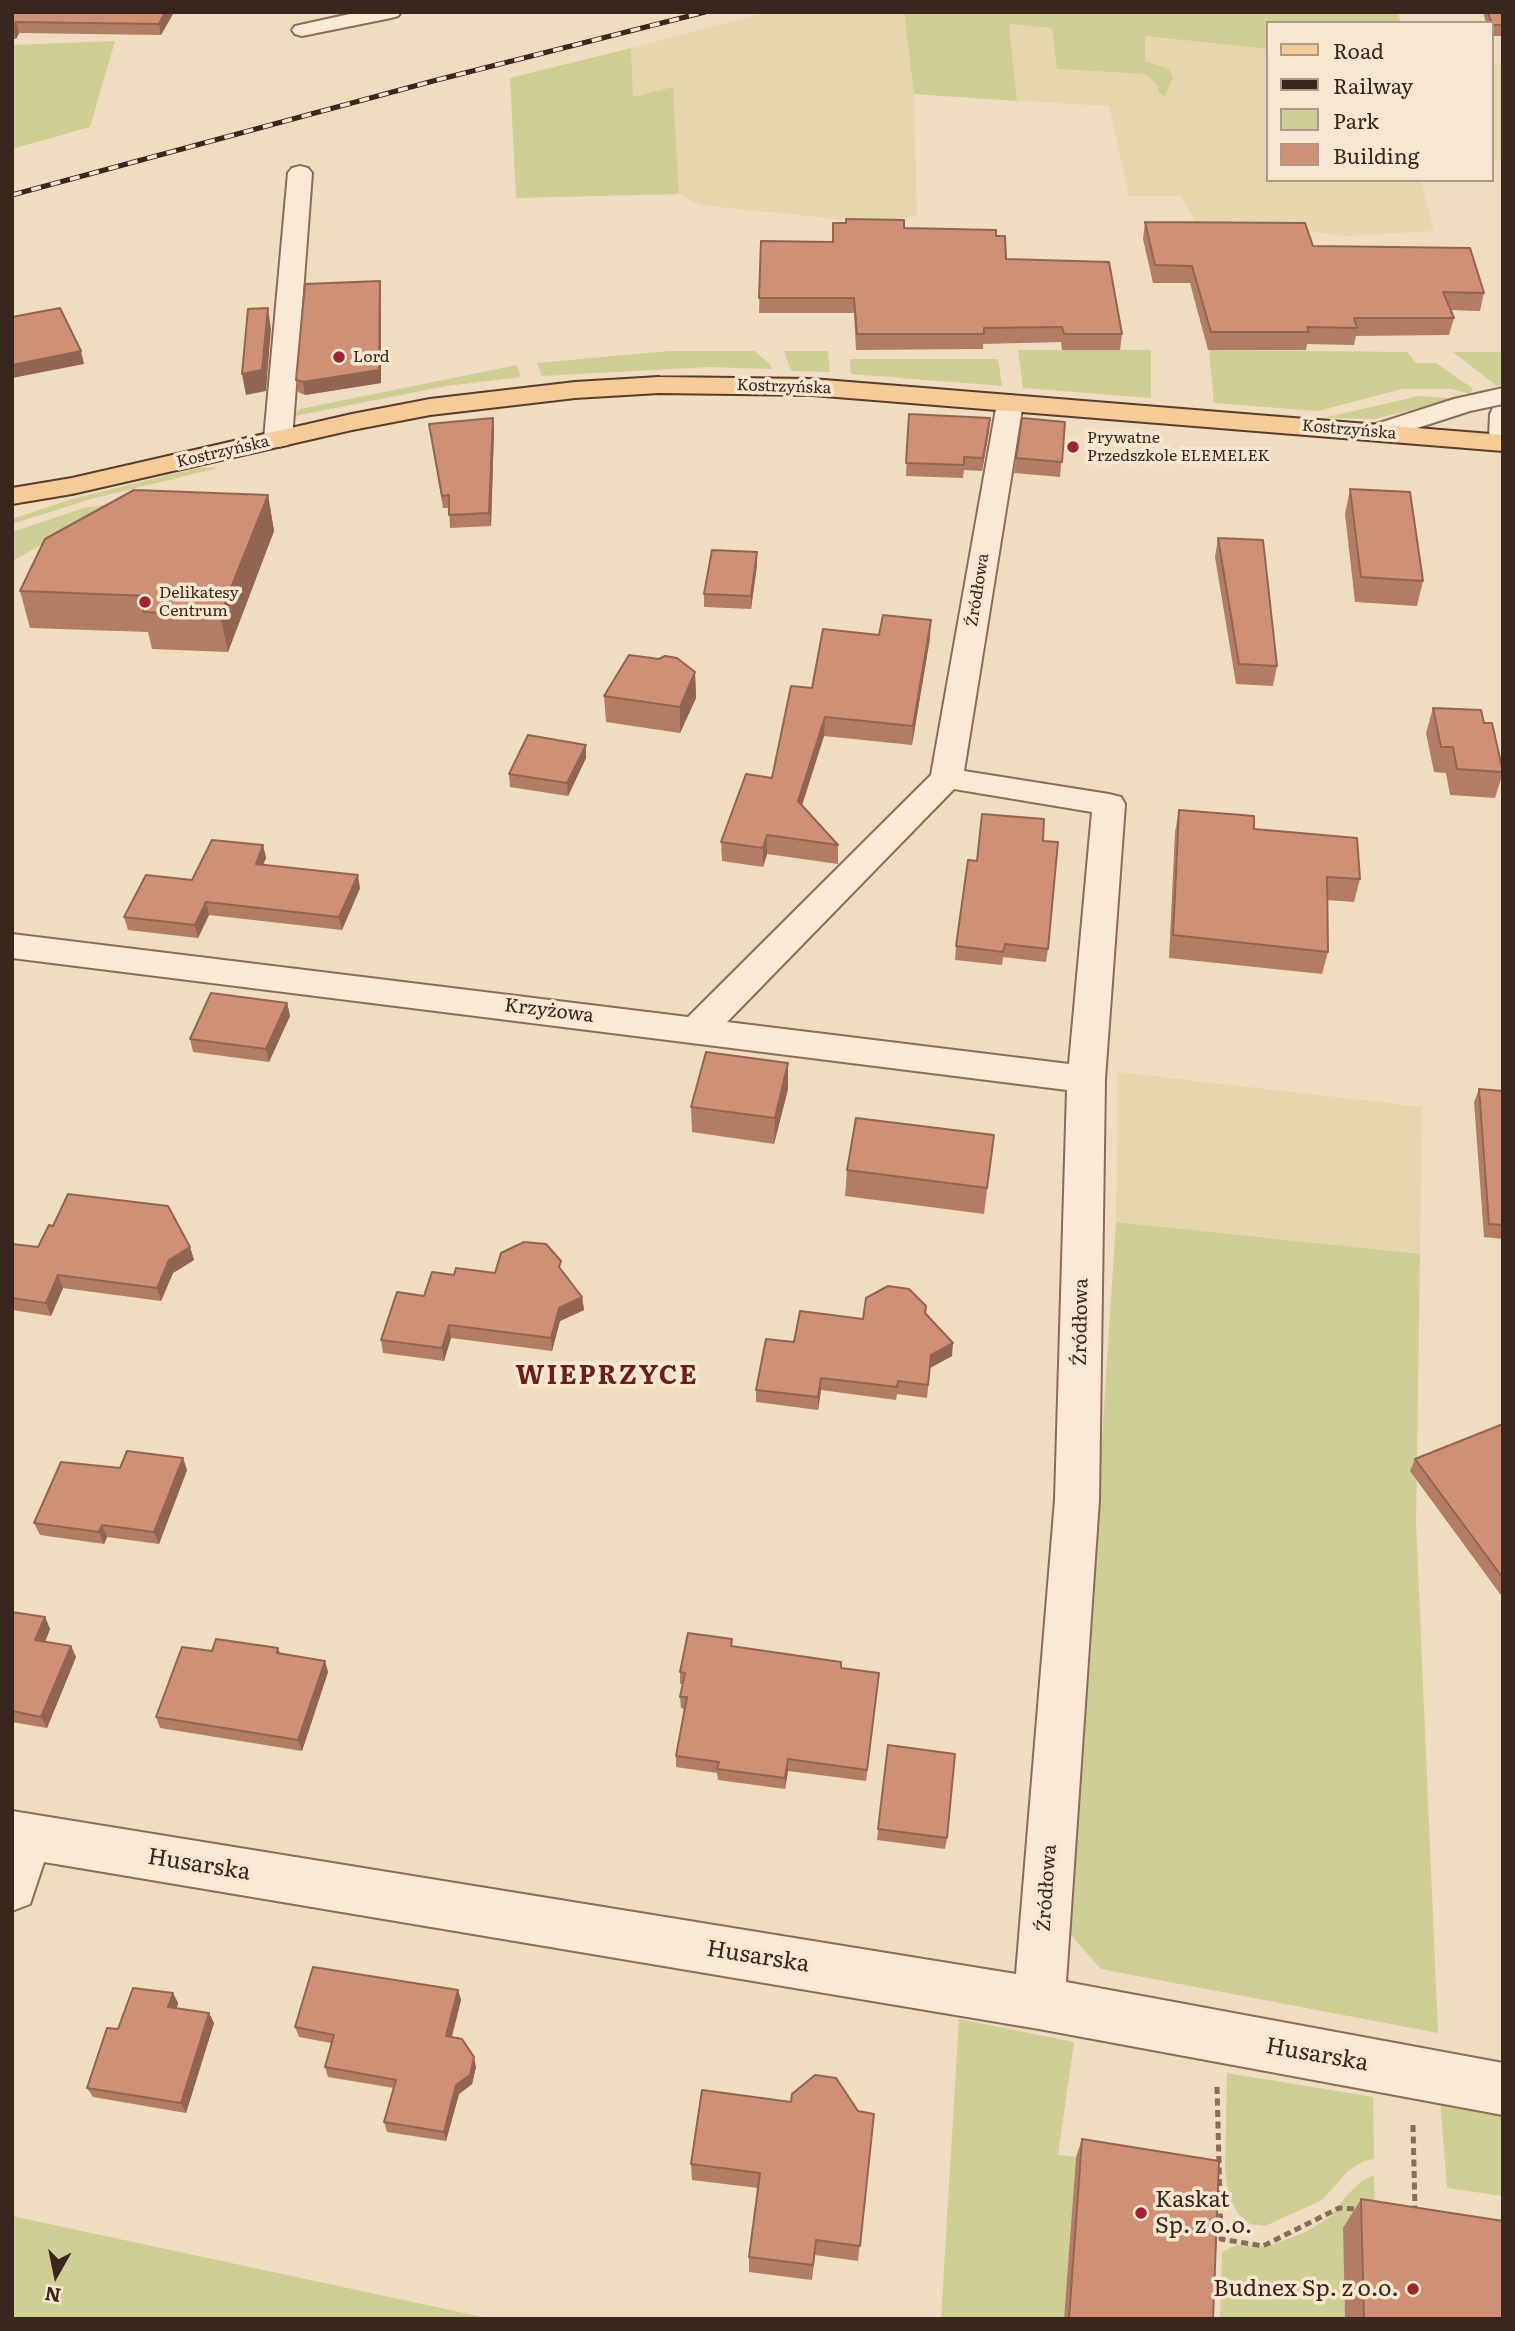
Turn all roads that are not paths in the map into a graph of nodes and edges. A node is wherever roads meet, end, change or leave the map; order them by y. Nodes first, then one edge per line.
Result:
1 (391, 12) edge
2 (302, 30) dead end
3 (300, 173) dead end
4 (1503, 396) edge
5 (1010, 403) junction
6 (1503, 414) edge
7 (1380, 432) junction
8 (278, 439) junction
9 (1503, 440) edge
10 (72, 486) junction
11 (12, 496) edge
12 (12, 512) edge
13 (947, 778) junction
14 (12, 946) edge
15 (697, 1030) junction
16 (1086, 1079) junction
17 (20, 1835) edge
18 (12, 1887) edge
19 (1039, 2003) junction
20 (1503, 2089) edge

1 - 2 street
3 - 8 street
4 - 7 street
5 - 7 main road, Kostrzyńska
5 - 8 main road, Kostrzyńska
5 - 13 street, Źródłowa
6 - 9 street
7 - 9 main road, Kostrzyńska
8 - 10 main road, Kostrzyńska
10 - 11 main road, Kostrzyńska
10 - 12 main road, Kostrzyńska
13 - 15 street
13 - 16 street, Źródłowa
14 - 15 street, Krzyżowa
15 - 16 street, Krzyżowa
16 - 19 street, Źródłowa
17 - 18 street
17 - 19 street, Husarska
19 - 20 street, Husarska

